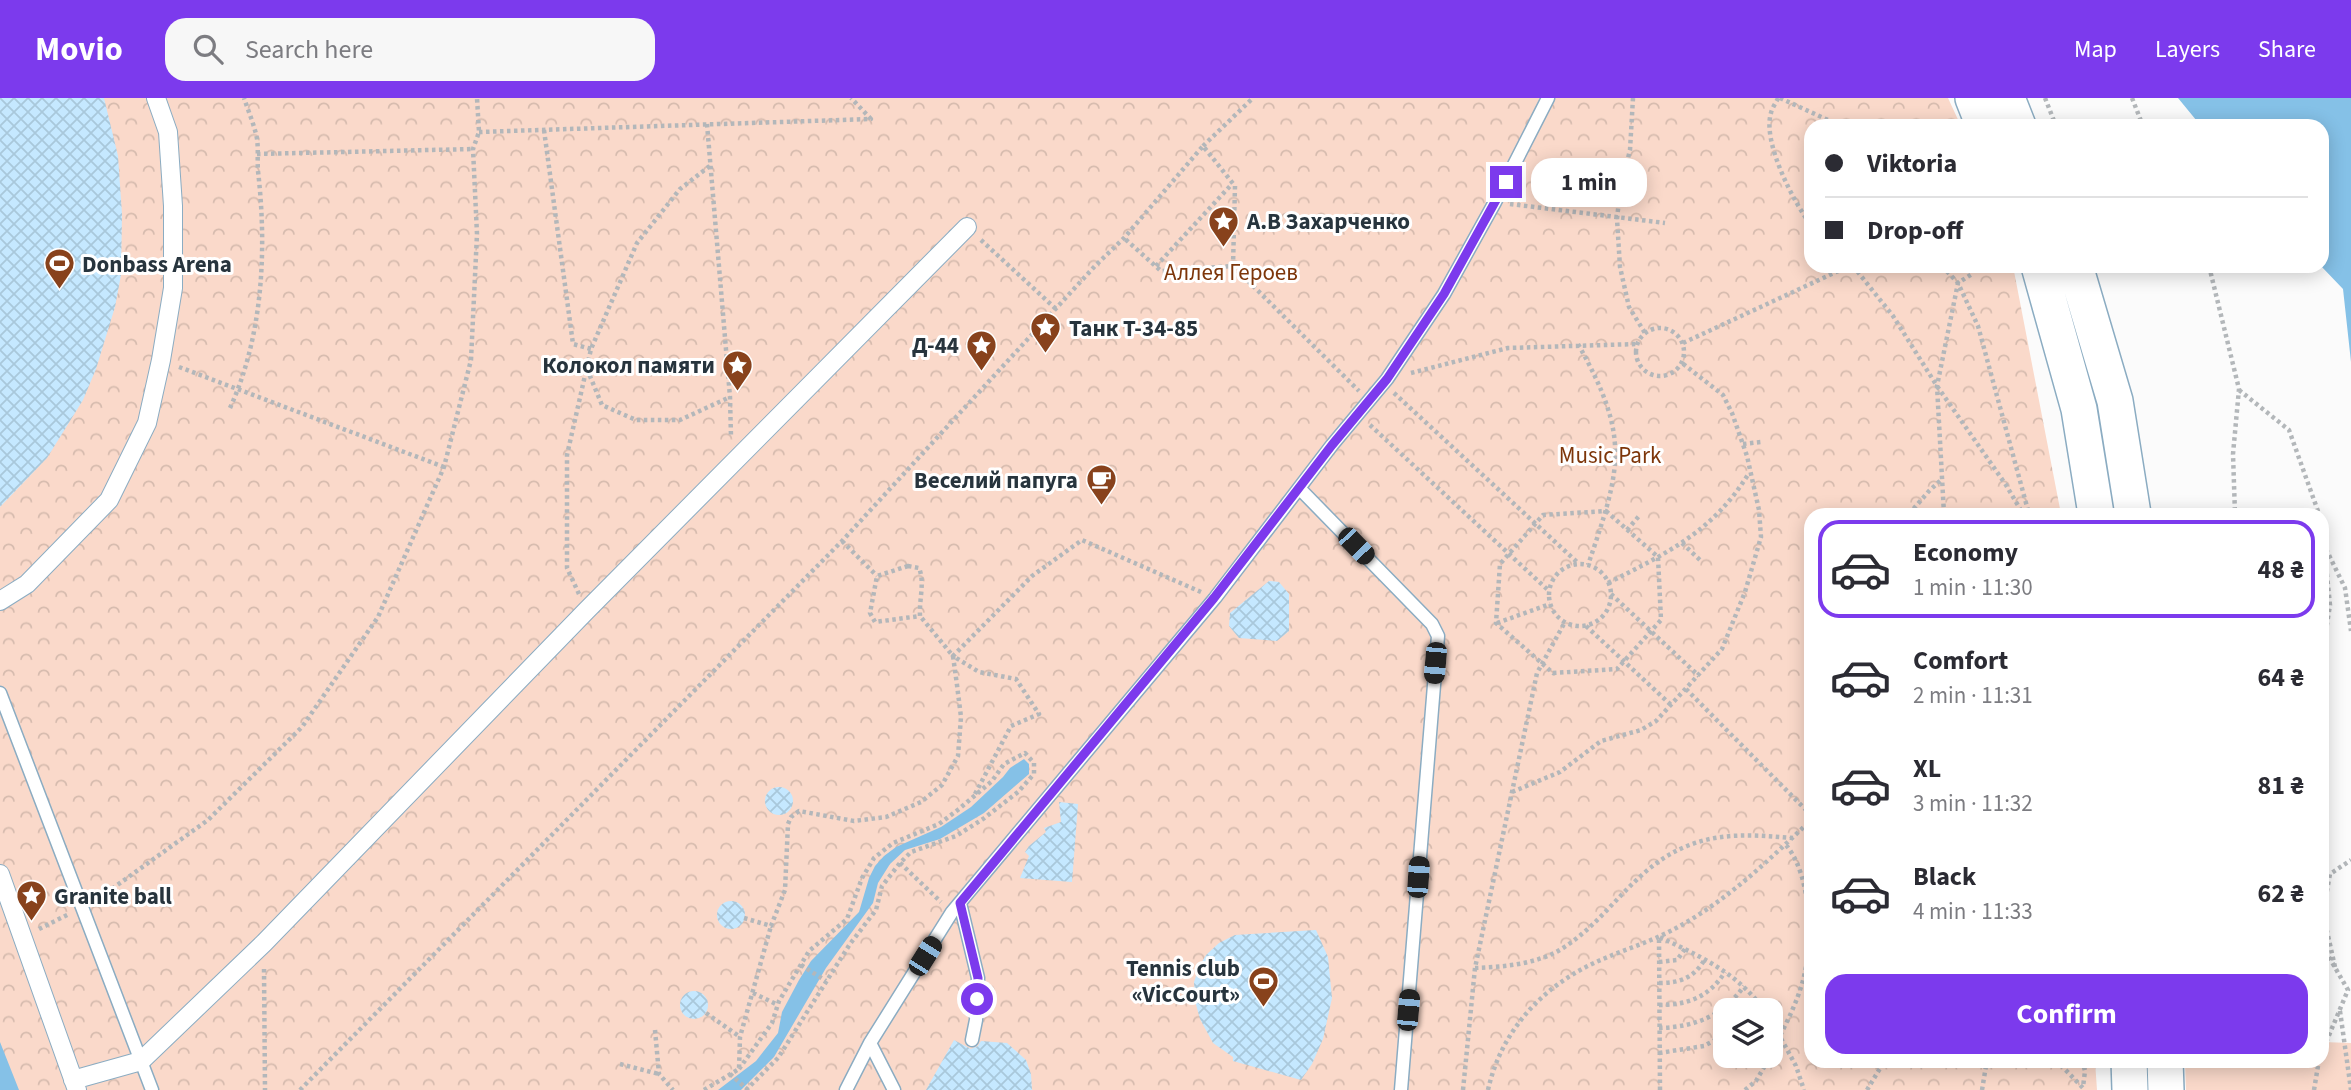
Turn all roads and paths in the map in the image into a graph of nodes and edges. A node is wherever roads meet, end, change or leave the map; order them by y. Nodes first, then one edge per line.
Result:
1 (156, 98) edge
2 (244, 98) edge
3 (477, 98) edge
4 (851, 98) edge
5 (1253, 98) edge
6 (1548, 98) edge
7 (1633, 98) edge
8 (1779, 98) edge
9 (1973, 98) edge
10 (2007, 98) edge
11 (2045, 98) edge
12 (2132, 98) edge
13 (1826, 119) edge
14 (1981, 119) edge
15 (2015, 119) edge
16 (2053, 119) edge
17 (2140, 119) edge
18 (706, 124) junction
19 (544, 130) junction
20 (479, 132) junction
21 (1203, 146) junction
22 (473, 149) junction
23 (257, 155) junction
24 (712, 165) junction
25 (1233, 184) junction
26 (1495, 202) junction
27 (1804, 216) edge
28 (1616, 219) junction
29 (1665, 223) dead end
30 (967, 227) joint
31 (1124, 238) junction
32 (1156, 266) junction
33 (1233, 266) junction
34 (1836, 273) edge
35 (1857, 273) edge
36 (1948, 273) edge
37 (1972, 273) edge
38 (2041, 273) edge
39 (2077, 273) edge
40 (2211, 273) edge
41 (1958, 284) junction
42 (1056, 309) junction
43 (1645, 333) junction
44 (1683, 343) junction
45 (1578, 344) junction
46 (1637, 344) junction
47 (591, 349) junction
48 (161, 360) junction
49 (1682, 363) junction
50 (587, 369) junction
51 (1385, 381) junction
52 (1937, 386) junction
53 (239, 388) junction
54 (2239, 389) junction
55 (730, 397) junction
56 (1368, 401) junction
57 (230, 408) dead end
58 (1358, 413) junction
59 (1761, 442) dead end
60 (1743, 444) junction
61 (732, 464) junction
62 (444, 467) junction
63 (1749, 472) junction
64 (1943, 479) junction
65 (1299, 488) junction
66 (1914, 508) edge
67 (1944, 508) edge
68 (2019, 508) edge
69 (2027, 508) edge
70 (2095, 508) edge
71 (2132, 508) edge
72 (2235, 508) edge
73 (2317, 508) edge
74 (1606, 511) junction
75 (1639, 516) dead end
76 (1535, 524) junction
77 (1627, 530) junction
78 (842, 541) junction
79 (1682, 543) junction
80 (1509, 554) junction
81 (2329, 555) edge
82 (1658, 557) junction
83 (1701, 561) dead end
84 (1578, 564) junction
85 (1588, 565) junction
86 (877, 576) junction
87 (1608, 583) junction
88 (1549, 591) junction
89 (1611, 594) junction
90 (1214, 598) junction
91 (0, 601) edge
92 (1550, 604) junction
93 (586, 611) junction
94 (920, 616) junction
95 (1565, 622) junction
96 (1496, 623) junction
97 (1586, 626) junction
98 (1651, 631) junction
99 (2351, 631) edge
100 (953, 656) junction
101 (1624, 661) junction
102 (1542, 664) junction
103 (1699, 676) junction
104 (1686, 689) junction
105 (0, 693) edge
106 (1671, 705) junction
107 (1512, 792) junction
108 (974, 797) junction
109 (1804, 810) edge
110 (1804, 825) edge
111 (1793, 838) junction
112 (1786, 845) junction
113 (2351, 860) edge
114 (900, 863) junction
115 (0, 874) edge
116 (2329, 879) edge
117 (1804, 895) edge
118 (82, 908) junction
119 (956, 908) junction
120 (744, 918) dead end
121 (771, 926) junction
122 (23, 937) junction
123 (1659, 937) junction
124 (2329, 940) edge
125 (264, 943) junction
126 (1685, 949) junction
127 (2329, 957) edge
128 (1705, 959) junction
129 (1659, 962) junction
130 (801, 965) junction
131 (2335, 967) junction
132 (1475, 968) junction
133 (1804, 970) edge
134 (1725, 972) junction
135 (826, 981) junction
136 (1659, 983) junction
137 (1744, 986) junction
138 (753, 993) junction
139 (1755, 998) edge
140 (778, 1005) junction
141 (1659, 1005) junction
142 (2340, 1011) junction
143 (706, 1013) dead end
144 (1659, 1028) junction
145 (1783, 1028) edge
146 (655, 1030) dead end
147 (2329, 1036) edge
148 (740, 1037) junction
149 (972, 1040) dead end
150 (1713, 1041) edge
151 (1783, 1041) edge
152 (870, 1043) junction
153 (1659, 1053) junction
154 (141, 1061) junction
155 (620, 1064) dead end
156 (1764, 1068) edge
157 (1880, 1068) edge
158 (1986, 1068) edge
159 (2063, 1068) edge
160 (2084, 1068) edge
161 (2129, 1068) edge
162 (2165, 1068) edge
163 (2318, 1068) edge
164 (738, 1069) junction
165 (659, 1074) junction
166 (730, 1074) junction
167 (75, 1085) edge
168 (2083, 1089) edge
169 (152, 1090) edge
170 (265, 1090) edge
171 (300, 1090) edge
172 (673, 1090) edge
173 (704, 1090) edge
174 (747, 1090) edge
175 (846, 1090) edge
176 (894, 1090) edge
177 (1401, 1090) edge
178 (1463, 1090) edge
179 (1488, 1090) edge
180 (1660, 1090) edge
181 (1745, 1090) edge
182 (1804, 1090) edge
183 (1867, 1090) edge
184 (1982, 1090) edge
185 (2130, 1090) edge
186 (2166, 1090) edge
187 (2314, 1090) edge
188 (2351, 1090) edge

1 - 48 street
2 - 23 path
3 - 20 path
4 - 18 path
5 - 21 path
6 - 26 lane
7 - 28 path
8 - 13 path
8 - 27 path
9 - 14 main road
10 - 15 main road
11 - 16 path
12 - 17 path
18 - 19 path
18 - 24 path
19 - 20 path
19 - 47 path
20 - 22 path
21 - 25 path
21 - 31 path
22 - 23 path
22 - 62 path
23 - 53 path
24 - 47 path
24 - 55 path
25 - 32 path
25 - 33 path
26 - 28 path
26 - 51 lane
28 - 29 path
28 - 43 path
30 - 42 path
30 - 61 street
31 - 32 path
31 - 42 path
32 - 33 path
33 - 56 path
34 - 44 path
35 - 52 path
36 - 41 path
37 - 41 path
38 - 70 main road
39 - 71 main road
40 - 54 path
41 - 52 path
41 - 69 path
42 - 78 path
43 - 44 path
43 - 46 path
44 - 49 path
45 - 46 path
45 - 51 path
45 - 74 path
46 - 49 path
47 - 50 path
48 - 53 path
48 - 91 street
49 - 60 path
50 - 55 path
50 - 93 path
51 - 56 lane
51 - 76 path
52 - 64 path
52 - 68 path
53 - 57 path
53 - 62 path
54 - 72 path
54 - 73 path
55 - 61 path
56 - 58 lane
58 - 65 lane
58 - 80 path
59 - 60 path
60 - 63 path
61 - 93 street
62 - 118 path
63 - 79 path
63 - 103 path
64 - 66 path
64 - 67 path
65 - 90 lane
65 - 177 lane
74 - 76 path
74 - 77 path
74 - 85 path
75 - 77 path
76 - 80 path
76 - 84 path
77 - 82 path
78 - 86 path
78 - 171 path
79 - 82 path
79 - 83 path
80 - 88 path
80 - 96 path
81 - 99 path
82 - 87 path
82 - 98 path
84 - 85 path
84 - 88 path
85 - 87 path
86 - 94 path
86 - 94 path
87 - 89 path
88 - 92 path
89 - 97 path
89 - 98 path
90 - 100 path
90 - 119 lane
92 - 95 path
92 - 96 path
93 - 125 street
94 - 100 path
95 - 97 path
95 - 102 path
96 - 102 path
97 - 101 path
98 - 101 path
98 - 103 path
100 - 108 path
100 - 121 path
101 - 102 path
101 - 106 path
102 - 107 path
103 - 104 path
104 - 106 path
104 - 109 path
105 - 118 lane
106 - 107 path
107 - 132 path
108 - 114 path
108 - 130 path
110 - 111 path
111 - 112 path
111 - 132 path
112 - 117 path
112 - 123 path
113 - 116 path
114 - 119 path
114 - 135 path
115 - 122 street
118 - 122 path
118 - 154 lane
119 - 149 lane
119 - 152 lane
120 - 121 path
121 - 138 path
122 - 167 street
123 - 126 path
123 - 129 path
123 - 179 path
124 - 131 path
125 - 154 street
125 - 170 path
126 - 128 path
126 - 129 path
127 - 131 path
128 - 134 path
128 - 136 path
129 - 136 path
130 - 135 path
130 - 140 path
131 - 142 path
132 - 178 path
133 - 145 path
134 - 137 path
134 - 141 path
135 - 174 path
136 - 141 path
137 - 139 path
137 - 144 path
138 - 140 path
138 - 148 path
140 - 164 path
141 - 144 path
142 - 147 path
142 - 188 path
143 - 148 path
144 - 153 path
146 - 165 path
148 - 164 path
150 - 153 path
151 - 182 path
152 - 175 lane
152 - 176 lane
153 - 180 path
154 - 167 street
154 - 169 lane
155 - 165 path
156 - 181 path
157 - 183 path
158 - 184 path
159 - 168 path
160 - 168 path
161 - 185 main road
162 - 186 main road
163 - 187 path
164 - 166 path
165 - 172 path
166 - 173 path
166 - 174 path

